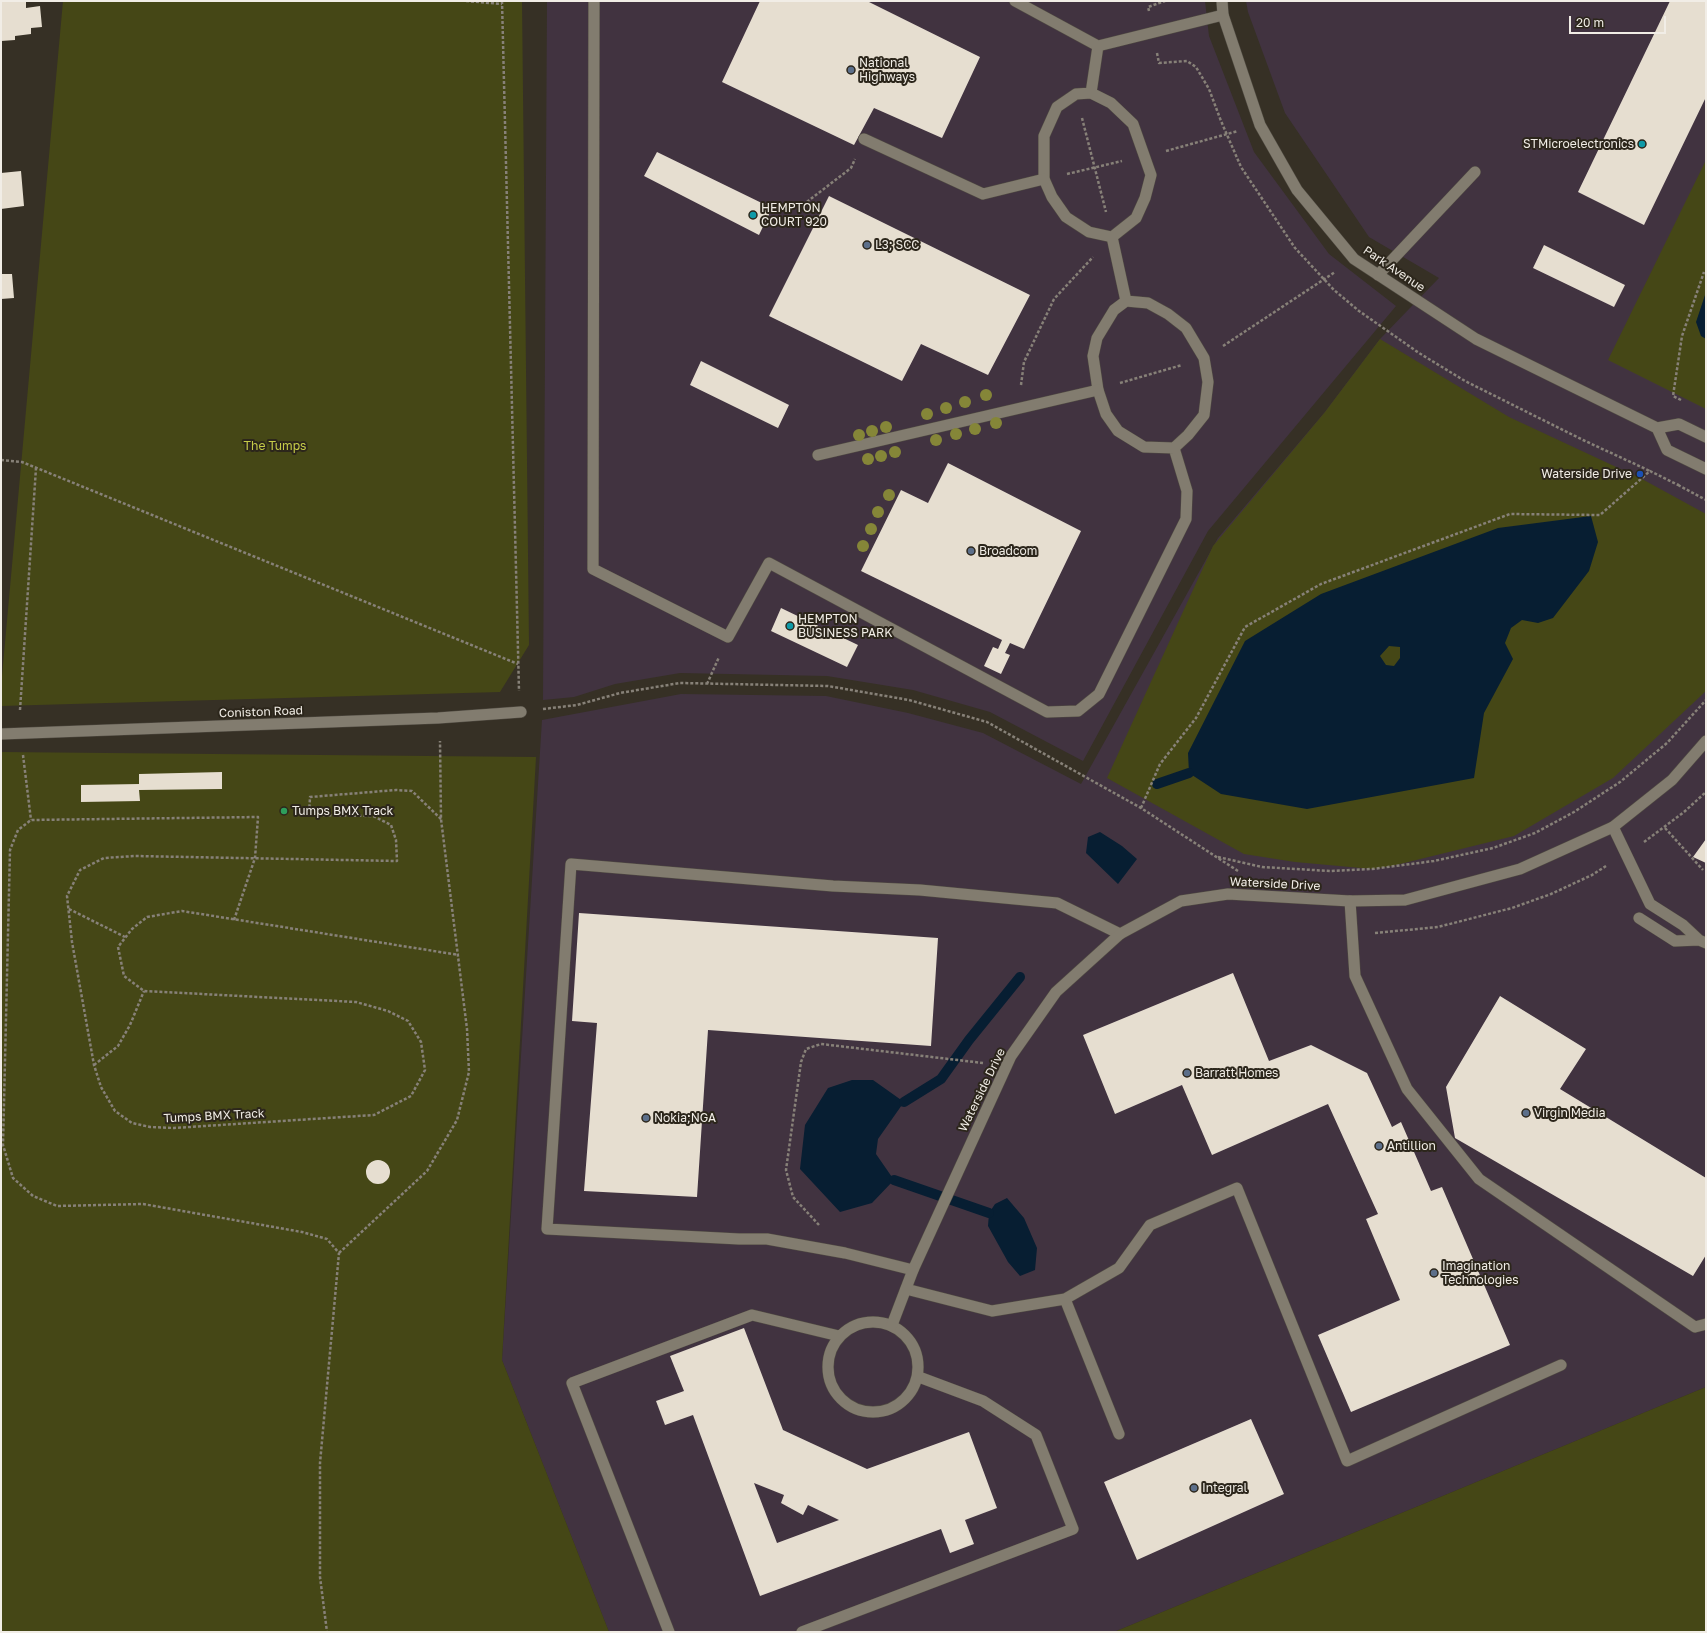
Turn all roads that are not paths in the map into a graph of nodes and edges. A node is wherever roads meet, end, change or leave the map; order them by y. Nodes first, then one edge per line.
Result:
1 (594, 1) edge
2 (1015, 1) edge
3 (1222, 1) edge
4 (1223, 15) junction
5 (1098, 46) junction
6 (1091, 92) junction
7 (864, 139) road end
8 (1475, 172) dead end
9 (1044, 179) junction
10 (1112, 236) junction
11 (1378, 275) junction
12 (1126, 301) junction
13 (1098, 390) junction
14 (1657, 428) junction
15 (1706, 437) edge
16 (1174, 448) junction
17 (818, 455) dead end
18 (1706, 469) edge
19 (521, 712) road end
20 (1, 734) edge
21 (1706, 741) edge
22 (1613, 827) junction
23 (1350, 901) junction
24 (1639, 918) dead end
25 (1120, 934) junction
26 (1703, 942) edge
27 (913, 1270) junction
28 (906, 1289) junction
29 (1065, 1299) junction
30 (1706, 1324) edge
31 (892, 1325) junction
32 (839, 1336) junction
33 (1561, 1365) dead end
34 (919, 1377) junction
35 (1118, 1434) dead end
36 (669, 1632) edge
37 (802, 1632) edge

1 - 16 street
2 - 5 street
3 - 4 street, Park Avenue
4 - 5 street
4 - 11 street, Park Avenue
5 - 6 street
6 - 9 street
6 - 10 street
7 - 9 street
8 - 11 street
9 - 10 street
10 - 12 street
11 - 14 street, Park Avenue
12 - 13 street
12 - 16 street
13 - 16 street
13 - 17 street
14 - 15 street
14 - 18 street
19 - 20 street, Coniston Road
21 - 22 street, Waterside Drive
22 - 23 street, Waterside Drive
22 - 26 street
23 - 25 street, Waterside Drive
23 - 30 street
24 - 26 street
25 - 27 street, Waterside Drive
25 - 27 street
27 - 28 street, Waterside Drive
28 - 29 street
28 - 31 street, Waterside Drive
29 - 33 street
29 - 35 street
31 - 32 street
31 - 34 street
32 - 34 street
32 - 36 street
34 - 37 street

